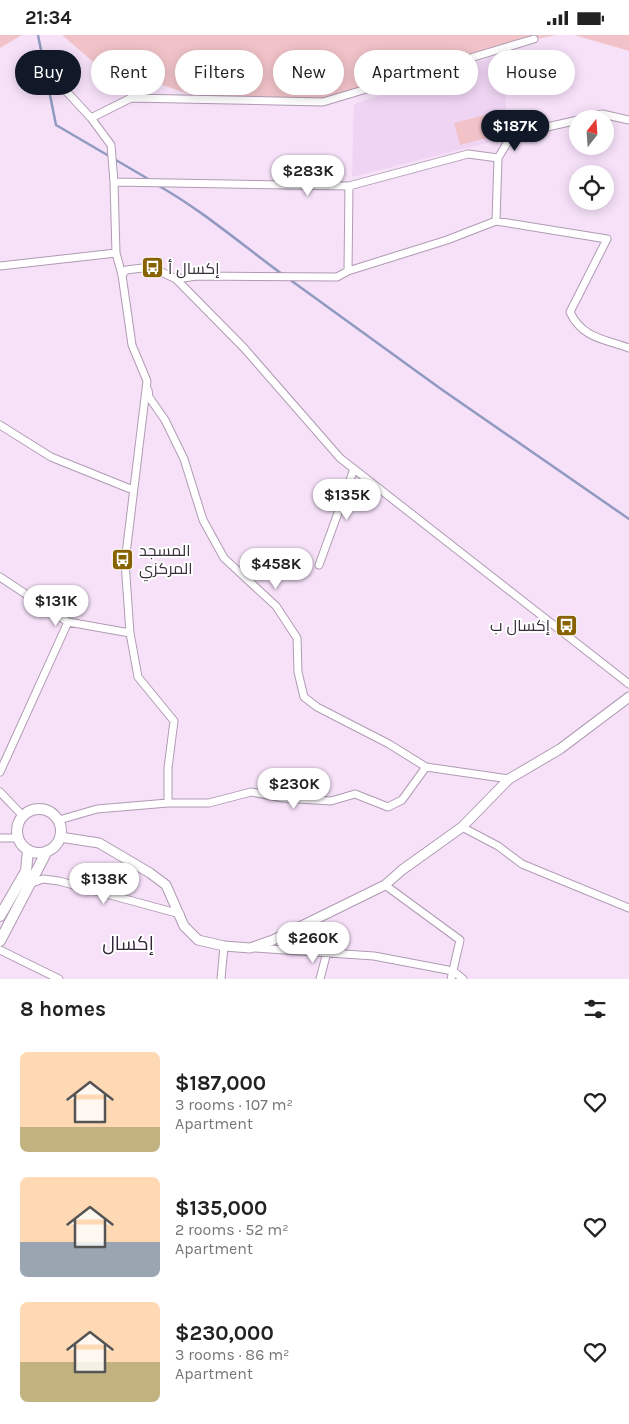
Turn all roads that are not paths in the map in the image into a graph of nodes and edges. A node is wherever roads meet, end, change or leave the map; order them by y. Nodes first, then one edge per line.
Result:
1 (534, 39) dead end
2 (69, 95) edge
3 (614, 117) edge
4 (91, 119) junction
5 (629, 120) edge
6 (569, 122) edge
7 (498, 158) junction
8 (114, 182) junction
9 (349, 186) junction
10 (496, 221) junction
11 (116, 253) junction
12 (0, 266) edge
13 (348, 271) junction
14 (122, 275) junction
15 (176, 279) junction
16 (629, 348) edge
17 (147, 381) junction
18 (0, 425) edge
19 (354, 469) junction
20 (133, 490) junction
21 (319, 565) dead end
22 (0, 577) edge
23 (68, 621) junction
24 (130, 633) junction
25 (629, 684) edge
26 (629, 697) edge
27 (426, 767) junction
28 (0, 773) edge
29 (510, 779) junction
30 (0, 793) edge
31 (168, 803) junction
32 (23, 816) junction
33 (58, 820) junction
34 (462, 827) junction
35 (60, 837) junction
36 (0, 838) edge
37 (18, 838) junction
38 (28, 849) junction
39 (47, 851) junction
40 (28, 885) junction
41 (385, 885) junction
42 (629, 908) edge
43 (180, 914) junction
44 (0, 916) edge
45 (0, 941) edge
46 (224, 946) junction
47 (250, 947) junction
48 (0, 950) edge
49 (327, 952) junction
50 (452, 975) edge
51 (59, 979) edge
52 (221, 979) edge
53 (320, 979) edge
54 (463, 979) edge

1 - 4 street
2 - 4 street
3 - 5 street
4 - 8 street
6 - 7 street
7 - 9 street
7 - 10 street
8 - 9 street
8 - 11 street
9 - 13 street
10 - 13 street
10 - 16 street
11 - 12 street
11 - 14 street
13 - 15 street
14 - 15 street
14 - 17 street
15 - 19 street
17 - 20 street
17 - 27 street
18 - 20 street
19 - 21 street
19 - 25 street
20 - 24 street
22 - 23 street
23 - 24 street
23 - 28 street
24 - 31 street
26 - 29 street
27 - 29 street
27 - 31 street
29 - 34 street
30 - 32 street
31 - 33 street
32 - 33 main road
32 - 37 main road
33 - 35 main road
34 - 41 street
34 - 42 street
35 - 39 main road
35 - 43 street
36 - 37 street
37 - 38 main road
38 - 39 main road
38 - 44 main road
39 - 40 main road
40 - 43 street
40 - 45 main road
41 - 47 street
41 - 50 street
43 - 46 street
46 - 47 street
46 - 52 street
47 - 49 street
48 - 51 street
49 - 50 street
49 - 53 street
50 - 54 street

